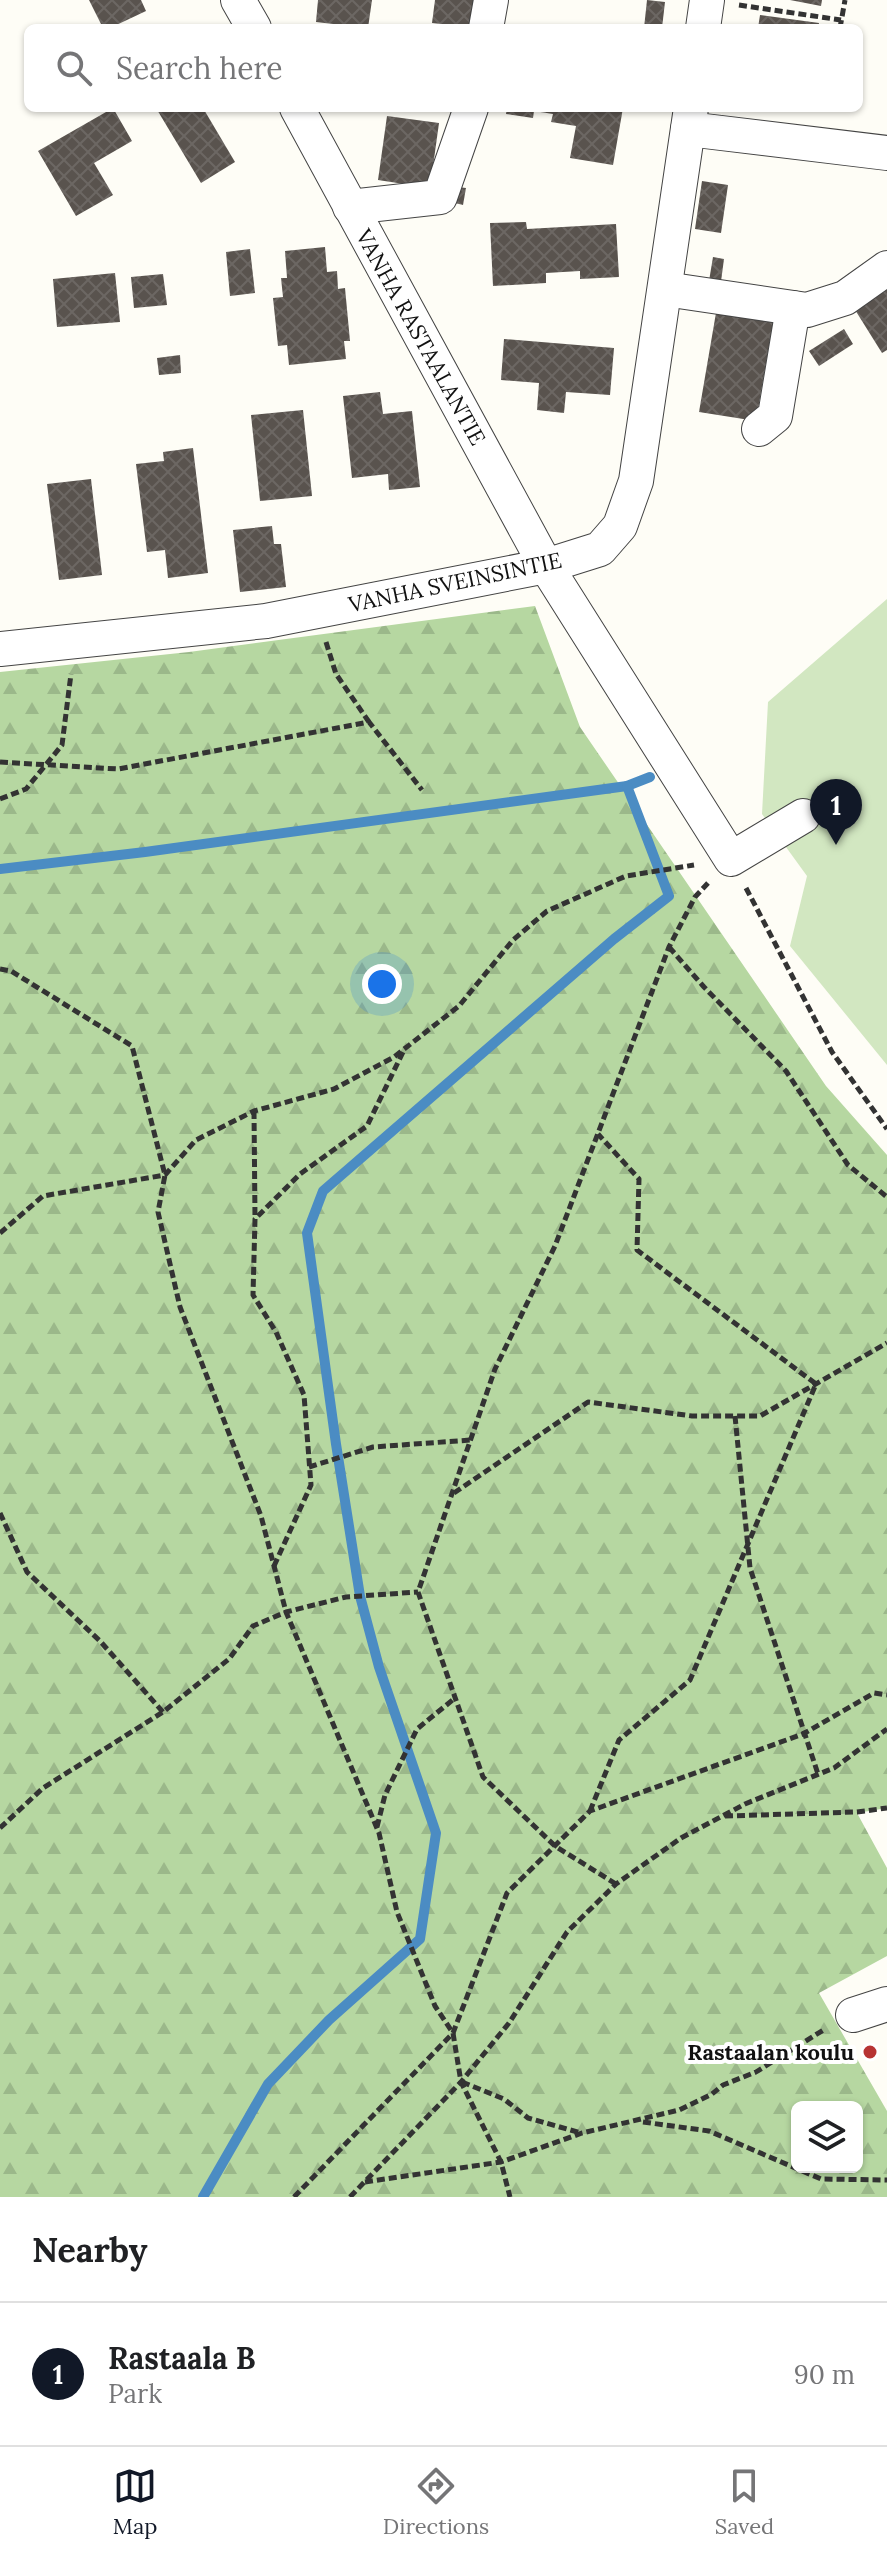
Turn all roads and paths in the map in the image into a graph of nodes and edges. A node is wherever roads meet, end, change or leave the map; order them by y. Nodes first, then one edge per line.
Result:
1 (238, 0) edge
2 (491, 0) edge
3 (707, 0) edge
4 (845, 0) edge
5 (841, 20) junction
6 (252, 24) edge
7 (487, 24) edge
8 (704, 24) edge
9 (840, 24) edge
10 (299, 112) edge
11 (470, 112) edge
12 (690, 118) edge
13 (887, 153) edge
14 (350, 207) junction
15 (887, 268) edge
16 (665, 289) junction
17 (793, 308) junction
18 (759, 429) dead end
19 (546, 566) junction
20 (316, 611) junction
21 (75, 642) junction
22 (0, 649) edge
23 (369, 722) junction
24 (0, 762) edge
25 (45, 764) junction
26 (422, 790) dead end
27 (0, 799) edge
28 (803, 816) dead end
29 (731, 859) junction
30 (669, 947) junction
31 (0, 969) edge
32 (405, 1049) junction
33 (254, 1111) junction
34 (887, 1129) edge
35 (598, 1134) junction
36 (165, 1175) junction
37 (887, 1197) edge
38 (255, 1219) junction
39 (0, 1233) edge
40 (887, 1343) edge
41 (816, 1384) junction
42 (735, 1416) junction
43 (471, 1440) junction
44 (309, 1467) junction
45 (453, 1493) junction
46 (0, 1513) edge
47 (748, 1549) junction
48 (274, 1567) junction
49 (418, 1592) junction
50 (286, 1612) junction
51 (887, 1695) edge
52 (455, 1698) junction
53 (163, 1712) junction
54 (887, 1729) edge
55 (803, 1734) junction
56 (818, 1774) junction
57 (887, 1808) edge
58 (590, 1811) junction
59 (724, 1816) junction
60 (376, 1827) junction
61 (0, 1828) edge
62 (555, 1846) junction
63 (616, 1884) junction
64 (887, 2004) edge
65 (853, 2015) joint
66 (453, 2033) junction
67 (461, 2082) junction
68 (638, 2121) junction
69 (582, 2133) junction
70 (501, 2162) junction
71 (887, 2180) edge
72 (364, 2182) junction
73 (294, 2197) edge
74 (350, 2197) edge
75 (510, 2197) edge

1 - 6 street
2 - 7 street
3 - 5 path
3 - 8 street
4 - 5 path
5 - 9 path
10 - 14 street, VANHA RASTAALANTIE
11 - 14 street
12 - 13 street
12 - 16 street, VANHA SVEINSINTIE
14 - 19 street, VANHA RASTAALANTIE
15 - 17 street
16 - 17 street
16 - 19 street, VANHA SVEINSINTIE
17 - 18 street
19 - 20 street, VANHA SVEINSINTIE
19 - 29 street, VANHA RASTAALANTIE
20 - 21 street, VANHA SVEINSINTIE
20 - 23 path
21 - 22 street, VANHA SVEINSINTIE
21 - 25 path
23 - 25 path
23 - 26 path
24 - 25 path
25 - 27 path
28 - 29 street
29 - 30 path
29 - 32 path
29 - 34 path
30 - 35 path
30 - 37 path
31 - 36 path
32 - 33 path
32 - 38 path
33 - 36 path
33 - 38 path
35 - 41 path
35 - 43 path
36 - 39 path
36 - 48 path
38 - 44 path
40 - 41 path
41 - 42 path
41 - 47 path
42 - 45 path
42 - 47 path
43 - 44 path
43 - 45 path
44 - 48 path
45 - 49 path
46 - 53 path
47 - 55 path
47 - 58 path
48 - 50 path
49 - 50 path
49 - 52 path
50 - 53 path
50 - 60 path
51 - 55 path
52 - 60 path
52 - 62 path
53 - 61 path
54 - 56 path
55 - 56 path
55 - 58 path
56 - 59 path
57 - 59 path
58 - 62 path
59 - 63 path
60 - 66 path
62 - 63 path
62 - 66 path
63 - 67 path
64 - 65 street
65 - 68 path
66 - 67 path
66 - 73 path
67 - 69 path
67 - 70 path
67 - 72 path
68 - 69 path
68 - 71 path
69 - 70 path
70 - 72 path
70 - 75 path
72 - 74 path

